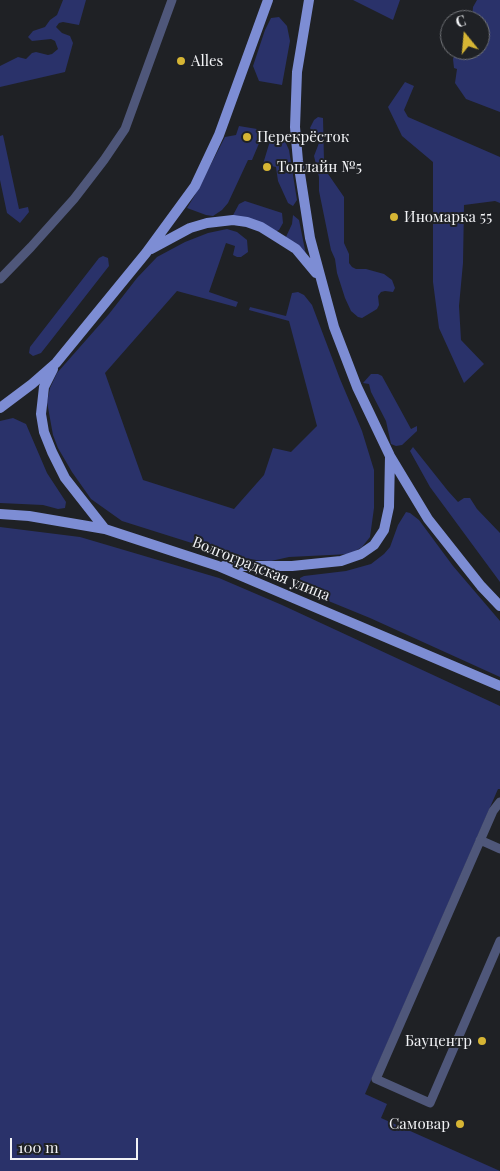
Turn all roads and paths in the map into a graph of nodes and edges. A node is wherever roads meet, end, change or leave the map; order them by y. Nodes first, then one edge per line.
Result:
1 (172, 0) edge
2 (268, 0) edge
3 (309, 0) edge
4 (146, 253) junction
5 (0, 278) edge
6 (320, 278) junction
7 (56, 363) junction
8 (0, 408) edge
9 (390, 456) junction
10 (0, 514) edge
11 (105, 530) junction
12 (218, 566) junction
13 (500, 606) edge
14 (500, 686) edge
15 (500, 802) edge
16 (480, 840) junction
17 (500, 849) edge
18 (500, 941) edge

1 - 5 street
2 - 4 main road
3 - 6 main road
4 - 6 main road
4 - 7 main road
6 - 9 main road
7 - 8 main road
7 - 11 main road
9 - 12 main road
9 - 13 main road
10 - 11 main road, Волгоградская улица
11 - 12 main road, Волгоградская улица
12 - 14 main road, Волгоградская улица
15 - 16 street
16 - 17 street
16 - 18 street

